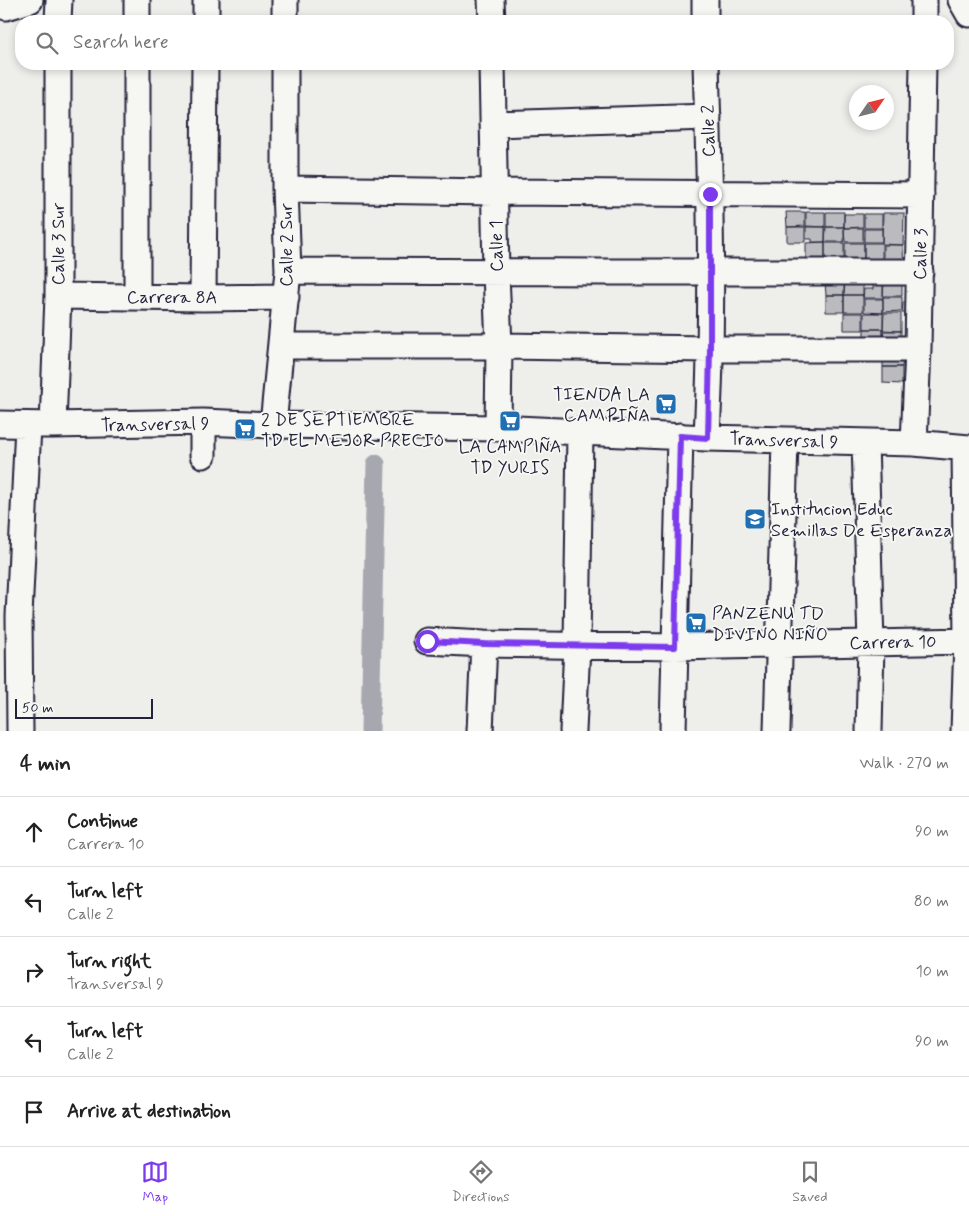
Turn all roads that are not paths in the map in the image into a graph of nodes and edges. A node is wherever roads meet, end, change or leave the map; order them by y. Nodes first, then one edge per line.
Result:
1 (30, 0) edge
2 (58, 0) edge
3 (137, 0) edge
4 (206, 0) edge
5 (284, 0) edge
6 (491, 0) edge
7 (705, 0) edge
8 (924, 0) edge
9 (961, 0) edge
10 (5, 8) edge
11 (969, 14) edge
12 (58, 15) edge
13 (137, 15) edge
14 (206, 15) edge
15 (285, 15) edge
16 (492, 15) edge
17 (705, 15) edge
18 (924, 15) edge
19 (58, 70) edge
20 (137, 70) edge
21 (205, 70) edge
22 (285, 70) edge
23 (492, 70) edge
24 (706, 70) edge
25 (923, 70) edge
26 (708, 117) junction
27 (493, 124) junction
28 (285, 188) junction
29 (495, 192) junction
30 (710, 194) junction
31 (921, 195) junction
32 (288, 271) junction
33 (710, 271) junction
34 (496, 272) junction
35 (920, 272) junction
36 (58, 296) junction
37 (137, 297) junction
38 (286, 297) junction
39 (203, 298) junction
40 (281, 346) junction
41 (499, 346) junction
42 (710, 349) junction
43 (918, 349) junction
44 (203, 422) junction
45 (0, 424) edge
46 (28, 425) junction
47 (53, 425) junction
48 (273, 425) junction
49 (498, 428) junction
50 (580, 431) junction
51 (680, 436) junction
52 (708, 438) junction
53 (785, 440) junction
54 (865, 442) junction
55 (914, 443) junction
56 (967, 448) edge
57 (203, 455) dead end
58 (10, 617) edge
59 (427, 641) dead end
60 (968, 641) edge
61 (871, 643) junction
62 (484, 644) junction
63 (778, 645) junction
64 (576, 646) junction
65 (675, 647) junction
66 (20, 731) edge
67 (480, 731) edge
68 (573, 731) edge
69 (673, 731) edge
70 (777, 731) edge
71 (870, 731) edge
72 (964, 731) edge

1 - 10 street
2 - 12 street
3 - 13 street
4 - 14 street
5 - 15 street
6 - 16 street
7 - 17 street
8 - 18 street
9 - 11 street
19 - 36 street, Calle 3 Sur
20 - 37 street
21 - 39 street
22 - 28 street, Calle 2 Sur
23 - 27 street, Calle 1
24 - 26 street, Calle 2
25 - 31 street, Calle 3
26 - 27 street
26 - 30 street, Calle 2
27 - 29 street, Calle 1
28 - 29 street
28 - 32 street, Calle 2 Sur
29 - 30 street
29 - 34 street, Calle 1
30 - 31 street
30 - 33 street, Calle 2
31 - 35 street, Calle 3
32 - 34 street
32 - 38 street, Calle 2 Sur
33 - 34 street
33 - 35 street
33 - 42 street, Calle 2
34 - 41 street, Calle 1
35 - 43 street, Calle 3
36 - 37 street, Carrera 8A
36 - 47 street, Calle 3 Sur
37 - 39 street, Carrera 8A
38 - 39 street, Carrera 8A
38 - 40 street, Calle 2 Sur
40 - 41 street
40 - 48 street, Calle 2 Sur
41 - 42 street
41 - 49 street, Calle 1
42 - 43 street
42 - 52 street, Calle 2
43 - 55 street, Calle 3
44 - 47 street, Transversal 9
44 - 48 street, Transversal 9
44 - 57 street
45 - 46 street, Transversal 9
46 - 47 street, Transversal 9
46 - 58 street
48 - 49 street, Transversal 9
49 - 50 street, Transversal 9
50 - 51 street, Transversal 9
50 - 64 street
51 - 52 street, Transversal 9
51 - 65 street
52 - 53 street, Transversal 9
53 - 54 street, Transversal 9
53 - 63 street
54 - 55 street, Transversal 9
54 - 61 street
55 - 56 street, Transversal 9
56 - 60 street
58 - 66 street
59 - 62 street, Carrera 10
60 - 61 street, Carrera 10
60 - 72 street
61 - 63 street, Carrera 10
61 - 71 street
62 - 64 street, Carrera 10
62 - 67 street
63 - 65 street, Carrera 10
63 - 70 street
64 - 65 street, Carrera 10
64 - 68 street
65 - 69 street

